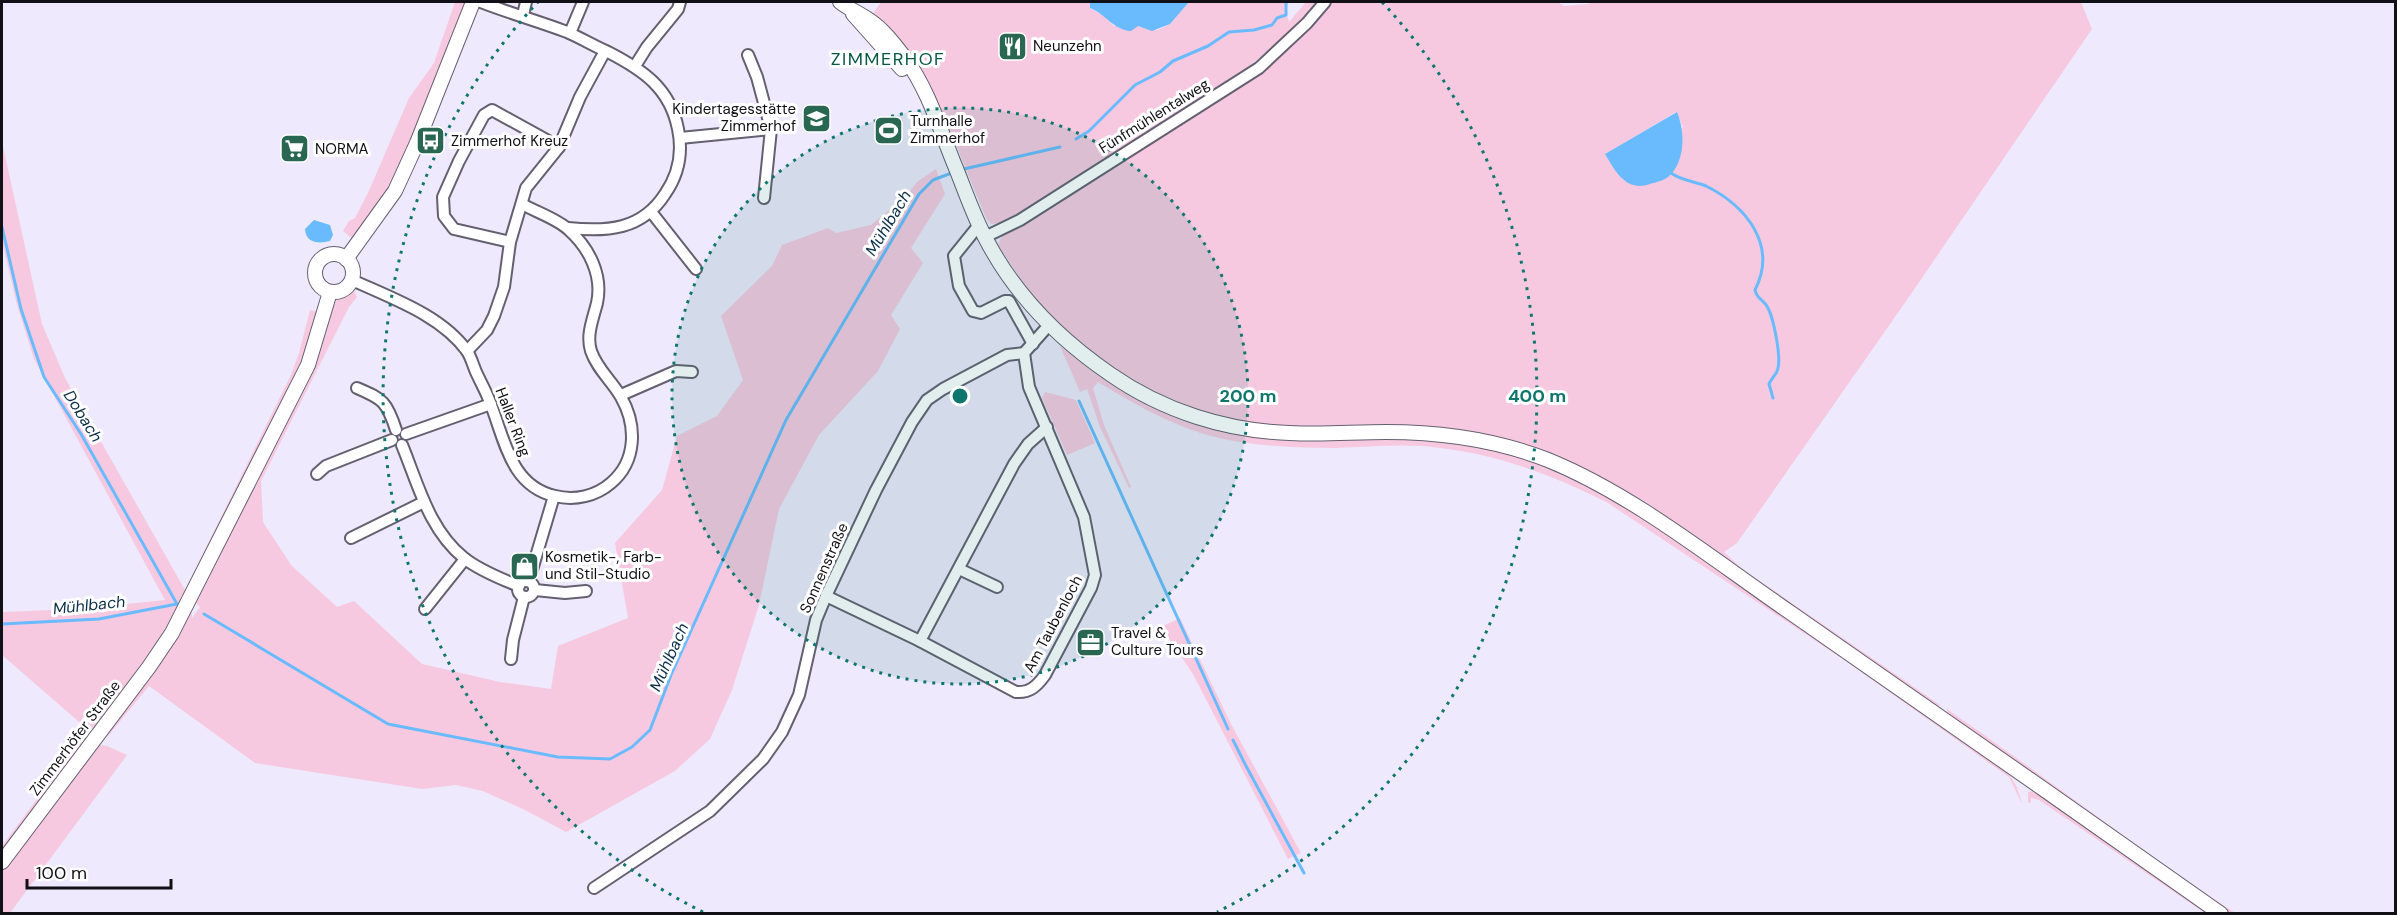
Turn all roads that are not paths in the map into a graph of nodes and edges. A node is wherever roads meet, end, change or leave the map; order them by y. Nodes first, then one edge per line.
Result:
1 (474, 2) edge
2 (481, 2) edge
3 (526, 2) edge
4 (583, 2) edge
5 (680, 2) edge
6 (1325, 2) edge
7 (848, 4) edge
8 (523, 15) junction
9 (570, 33) junction
10 (605, 51) junction
11 (748, 55) dead end
12 (635, 66) junction
13 (771, 129) junction
14 (680, 138) junction
15 (559, 147) junction
16 (764, 198) dead end
17 (522, 204) junction
18 (652, 213) junction
19 (568, 228) junction
20 (600, 231) junction
21 (982, 231) junction
22 (510, 242) junction
23 (592, 258) junction
24 (346, 259) junction
25 (696, 268) dead end
26 (352, 280) junction
27 (330, 292) junction
28 (1049, 325) junction
29 (1033, 344) junction
30 (467, 351) junction
31 (1024, 353) junction
32 (692, 372) dead end
33 (357, 388) dead end
34 (621, 395) junction
35 (491, 404) junction
36 (1047, 427) junction
37 (399, 437) junction
38 (317, 474) dead end
39 (554, 496) junction
40 (424, 502) junction
41 (351, 538) dead end
42 (465, 559) junction
43 (958, 569) junction
44 (527, 585) junction
45 (997, 587) dead end
46 (586, 591) dead end
47 (826, 596) junction
48 (424, 609) dead end
49 (920, 641) junction
50 (511, 659) dead end
51 (2, 862) edge
52 (594, 888) dead end
53 (2221, 914) edge

1 - 24 street
2 - 8 street
3 - 8 street
4 - 9 street
5 - 12 street
6 - 21 street, Fünfmühlentalweg
7 - 21 street
8 - 9 street
9 - 10 street
10 - 12 street
10 - 15 street
11 - 13 street
12 - 14 street
13 - 14 street
13 - 16 street
14 - 18 street
15 - 17 street
15 - 22 street
17 - 19 street, Haller Ring
17 - 22 street
18 - 20 street
18 - 25 street
19 - 20 street
19 - 23 street, Haller Ring
20 - 23 street, Haller Ring
21 - 28 street
21 - 29 street
22 - 30 street
23 - 34 street, Haller Ring
24 - 26 street
24 - 27 street
26 - 27 street
26 - 30 street, Haller Ring
27 - 51 street, Zimmerhöfer Straße
28 - 29 street
28 - 53 street
29 - 31 street
30 - 35 street, Haller Ring
31 - 36 street, Am Taubenloch
31 - 47 street, Sonnenstraße
32 - 34 street
33 - 37 street
34 - 39 street, Haller Ring
35 - 37 street
35 - 39 street, Haller Ring
36 - 43 street
36 - 49 street, Am Taubenloch
37 - 38 street
37 - 40 street
39 - 44 street
40 - 41 street
40 - 42 street
42 - 44 street
42 - 48 street
43 - 45 street
43 - 49 street
44 - 46 street
44 - 50 street
47 - 49 street, Am Taubenloch
47 - 52 street, Sonnenstraße

